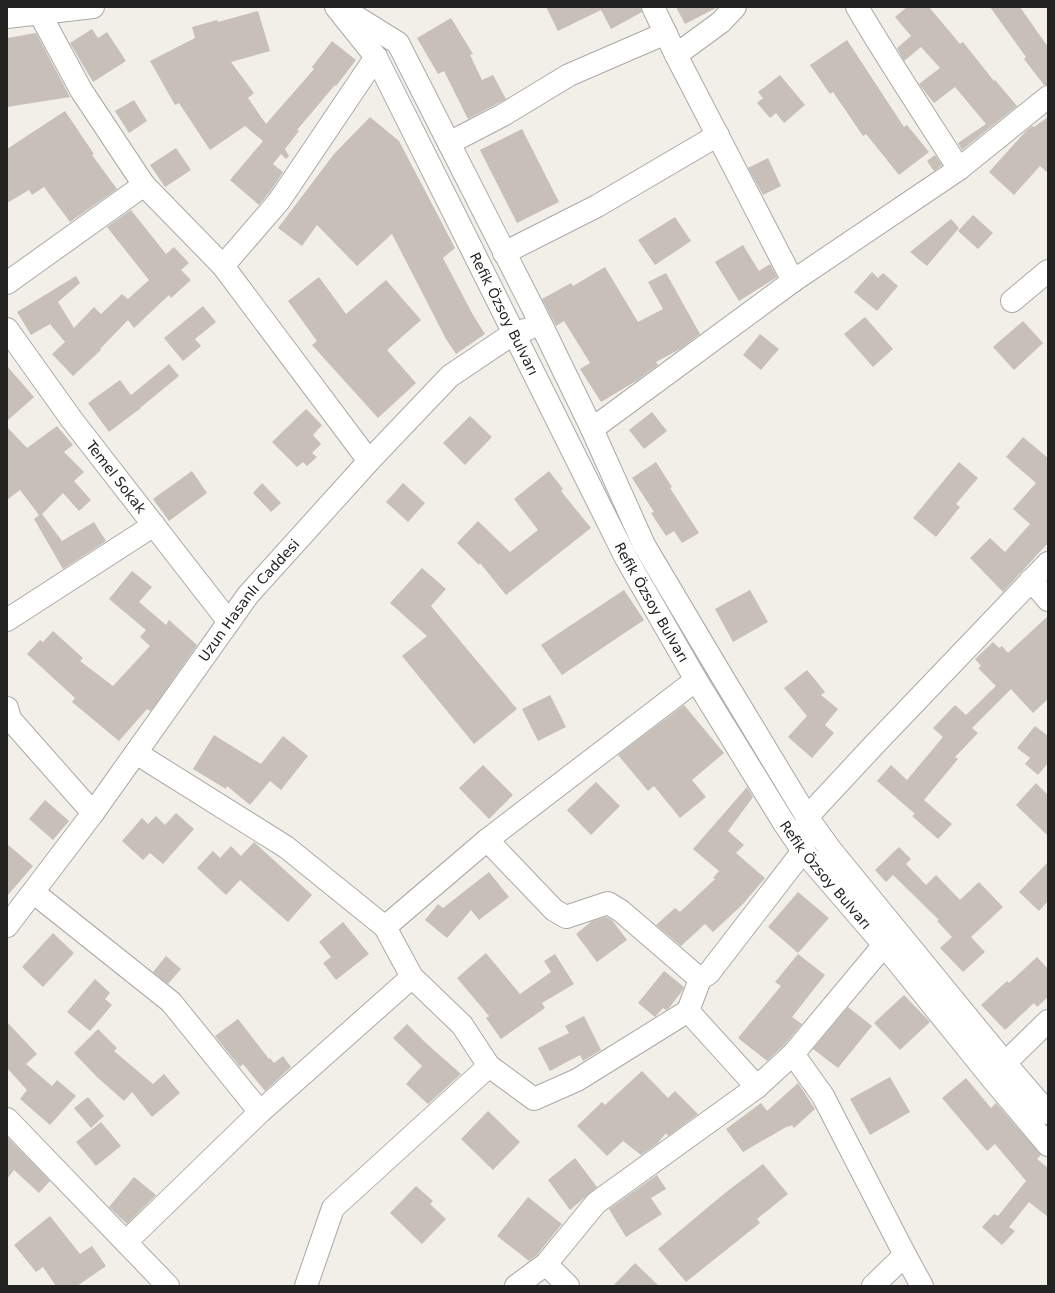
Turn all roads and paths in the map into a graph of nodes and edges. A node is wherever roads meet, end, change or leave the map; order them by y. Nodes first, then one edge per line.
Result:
1 (93, 7) edge
2 (336, 7) edge
3 (340, 7) edge
4 (653, 7) edge
5 (735, 7) edge
6 (857, 7) edge
7 (40, 14) junction
8 (7, 17) edge
9 (666, 33) junction
10 (676, 55) junction
11 (376, 57) junction
12 (1048, 97) edge
13 (718, 135) junction
14 (449, 143) junction
15 (958, 169) junction
16 (144, 185) junction
17 (504, 253) junction
18 (223, 266) junction
19 (1048, 271) edge
20 (793, 281) junction
21 (7, 283) edge
22 (1012, 301) dead end
23 (541, 324) junction
24 (7, 329) edge
25 (514, 333) junction
26 (592, 429) junction
27 (368, 461) junction
28 (154, 525) junction
29 (1048, 563) edge
30 (1031, 580) junction
31 (1048, 600) edge
32 (7, 620) edge
33 (229, 622) junction
34 (696, 680) junction
35 (7, 708) edge
36 (136, 753) junction
37 (93, 813) junction
38 (807, 817) junction
39 (487, 840) junction
40 (803, 851) junction
41 (33, 892) junction
42 (7, 926) edge
43 (385, 927) junction
44 (884, 945) junction
45 (412, 977) junction
46 (700, 979) junction
47 (688, 1011) junction
48 (1048, 1021) edge
49 (793, 1054) junction
50 (1005, 1062) junction
51 (489, 1066) junction
52 (757, 1087) junction
53 (260, 1112) junction
54 (1048, 1113) edge
55 (7, 1119) edge
56 (1048, 1145) edge
57 (126, 1242) junction
58 (904, 1254) junction
59 (546, 1264) junction
60 (168, 1286) edge
61 (306, 1286) edge
62 (516, 1286) edge
63 (568, 1286) edge
64 (873, 1286) edge
65 (922, 1286) edge

1 - 7 street
2 - 11 street, Refik Özsoy Bulvarı
3 - 14 street, Refik Özsoy Bulvarı
4 - 9 street
5 - 10 street
6 - 15 street
7 - 8 street
7 - 16 street
9 - 10 street
9 - 14 street
10 - 13 street
11 - 18 street
11 - 25 street, Refik Özsoy Bulvarı
12 - 15 street
13 - 17 street
13 - 20 street
14 - 17 street, Refik Özsoy Bulvarı
15 - 20 street
16 - 18 street
16 - 21 street
17 - 23 street, Refik Özsoy Bulvarı
18 - 27 street
19 - 22 street
20 - 26 street
23 - 25 street, Uzun Hasanlı Caddesi
23 - 26 street, Refik Özsoy Bulvarı
24 - 28 street, Temel Sokak
25 - 27 street, Uzun Hasanlı Caddesi
25 - 34 street, Refik Özsoy Bulvarı
26 - 38 street, Refik Özsoy Bulvarı
27 - 33 street, Uzun Hasanlı Caddesi
28 - 32 street
28 - 33 street, Temel Sokak
29 - 30 street
30 - 31 street
30 - 38 street
33 - 36 street, Uzun Hasanlı Caddesi
34 - 39 street
34 - 40 street, Refik Özsoy Bulvarı
35 - 37 street
36 - 37 street, Uzun Hasanlı Caddesi
36 - 43 street
37 - 41 street, Uzun Hasanlı Caddesi
38 - 40 street
38 - 50 street, Refik Özsoy Bulvarı
39 - 43 street
39 - 46 street
40 - 44 street, Refik Özsoy Bulvarı
40 - 46 street
41 - 42 street, Uzun Hasanlı Caddesi
41 - 53 street
43 - 45 street
44 - 49 street
44 - 56 street, Refik Özsoy Bulvarı
45 - 51 street
45 - 53 street
46 - 47 street
47 - 51 street
47 - 52 street
48 - 50 street
49 - 52 street
49 - 58 street
50 - 54 street, Refik Özsoy Bulvarı
51 - 61 street
52 - 59 street
53 - 57 street
55 - 57 street
57 - 60 street
58 - 64 street
58 - 65 street
59 - 62 street
59 - 63 street

